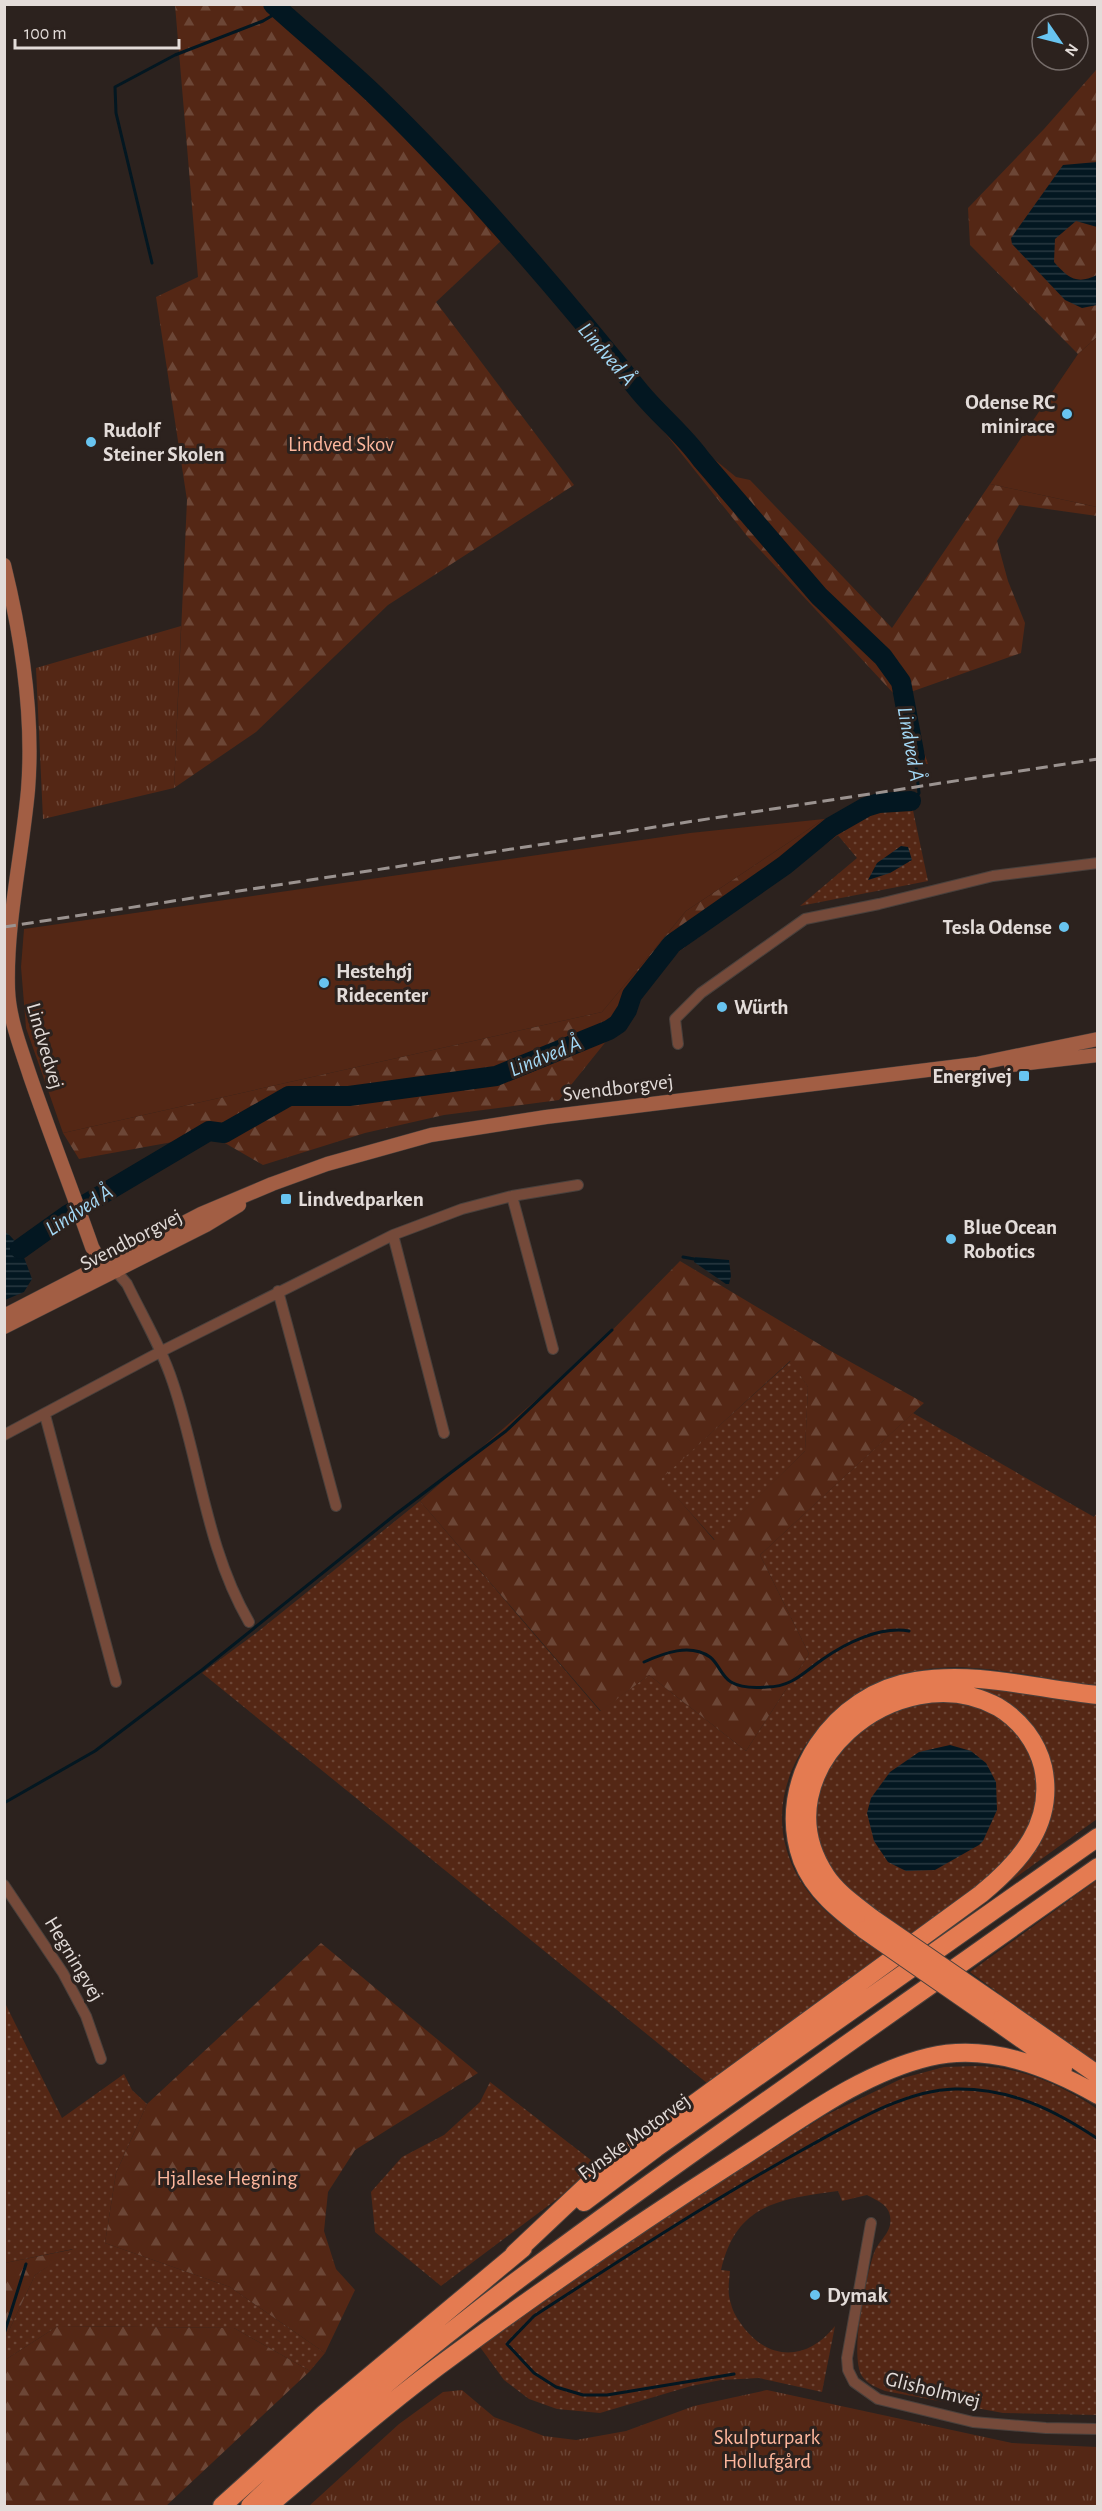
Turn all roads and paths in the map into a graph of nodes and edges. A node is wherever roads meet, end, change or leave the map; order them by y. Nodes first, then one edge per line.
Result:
1 (4, 565) edge
2 (1098, 863) edge
3 (6, 974) edge
4 (1098, 1039) edge
5 (678, 1044) dead end
6 (1098, 1050) edge
7 (1098, 1055) edge
8 (1044, 1060) junction
9 (976, 1064) junction
10 (272, 1184) junction
11 (578, 1185) dead end
12 (512, 1196) junction
13 (393, 1234) junction
14 (104, 1263) junction
15 (116, 1270) junction
16 (278, 1291) junction
17 (4, 1316) edge
18 (4, 1327) edge
19 (553, 1349) dead end
20 (160, 1352) junction
21 (45, 1414) junction
22 (444, 1433) dead end
23 (4, 1435) edge
24 (336, 1506) dead end
25 (249, 1622) dead end
26 (116, 1682) dead end
27 (1098, 1695) edge
28 (1098, 1837) edge
29 (1098, 1867) edge
30 (4, 1885) edge
31 (869, 1925) junction
32 (991, 2009) junction
33 (101, 2059) dead end
34 (1098, 2075) edge
35 (1098, 2094) edge
36 (871, 2223) dead end
37 (514, 2254) junction
38 (1098, 2429) edge
39 (222, 2506) edge
40 (250, 2506) edge
41 (268, 2506) edge

1 - 3 main road, Lindvedvej
2 - 5 street
3 - 14 main road, Lindvedvej
4 - 9 main road, Svendborgvej
6 - 8 main road
7 - 8 main road, Svendborgvej
8 - 9 main road, Svendborgvej
9 - 10 main road, Svendborgvej
10 - 14 main road, Svendborgvej
10 - 15 main road, Svendborgvej
11 - 12 street
12 - 13 street
12 - 19 street
13 - 16 street
13 - 22 street
14 - 15 main road, Lindvedvej
14 - 17 main road, Svendborgvej
15 - 18 main road, Svendborgvej
15 - 20 street
16 - 20 street
16 - 24 street
20 - 21 street
20 - 25 street
21 - 23 street
21 - 26 street
27 - 31 highway
28 - 37 highway, Fynske Motorvej
29 - 40 highway
30 - 33 street, Hegningvej
31 - 32 highway, bridge
31 - 37 highway
32 - 34 highway
32 - 35 highway
35 - 41 highway
36 - 38 street, Glisholmvej
37 - 39 highway, Fynske Motorvej

